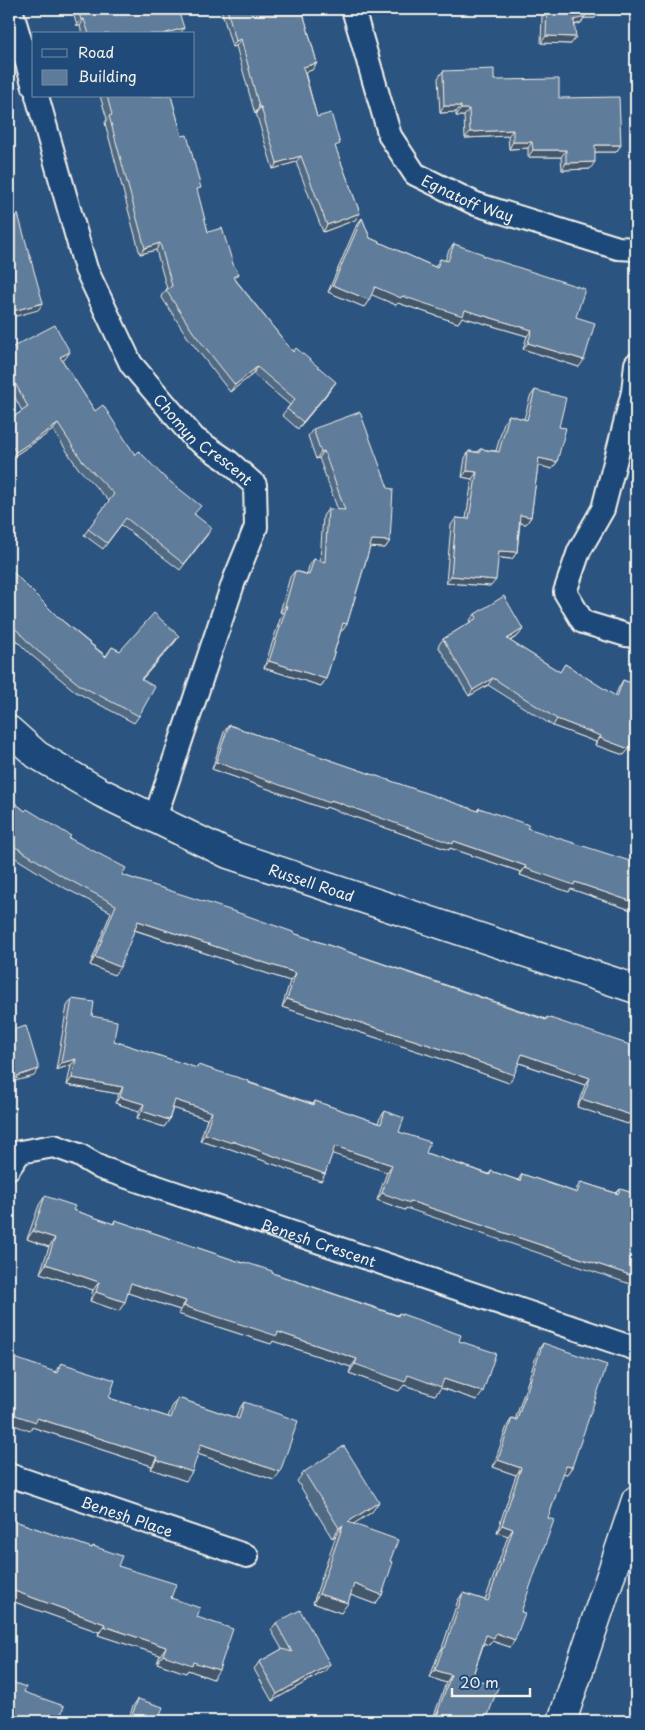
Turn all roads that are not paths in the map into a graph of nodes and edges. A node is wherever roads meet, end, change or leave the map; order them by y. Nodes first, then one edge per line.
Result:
1 (12, 9) edge
2 (353, 9) edge
3 (32, 80) edge
4 (37, 98) edge
5 (636, 249) edge
6 (636, 364) edge
7 (636, 636) edge
8 (9, 730) edge
9 (155, 818) junction
10 (636, 989) edge
11 (9, 1168) edge
12 (636, 1349) edge
13 (9, 1475) edge
14 (636, 1500) edge
15 (247, 1556) dead end
16 (562, 1721) edge

1 - 3 street
2 - 5 street, Egnatoff Way
4 - 9 street, Chomyn Crescent
6 - 7 street
8 - 9 street, Russell Road
9 - 10 street, Russell Road
11 - 12 street, Benesh Crescent
13 - 15 street, Benesh Place
14 - 16 street

